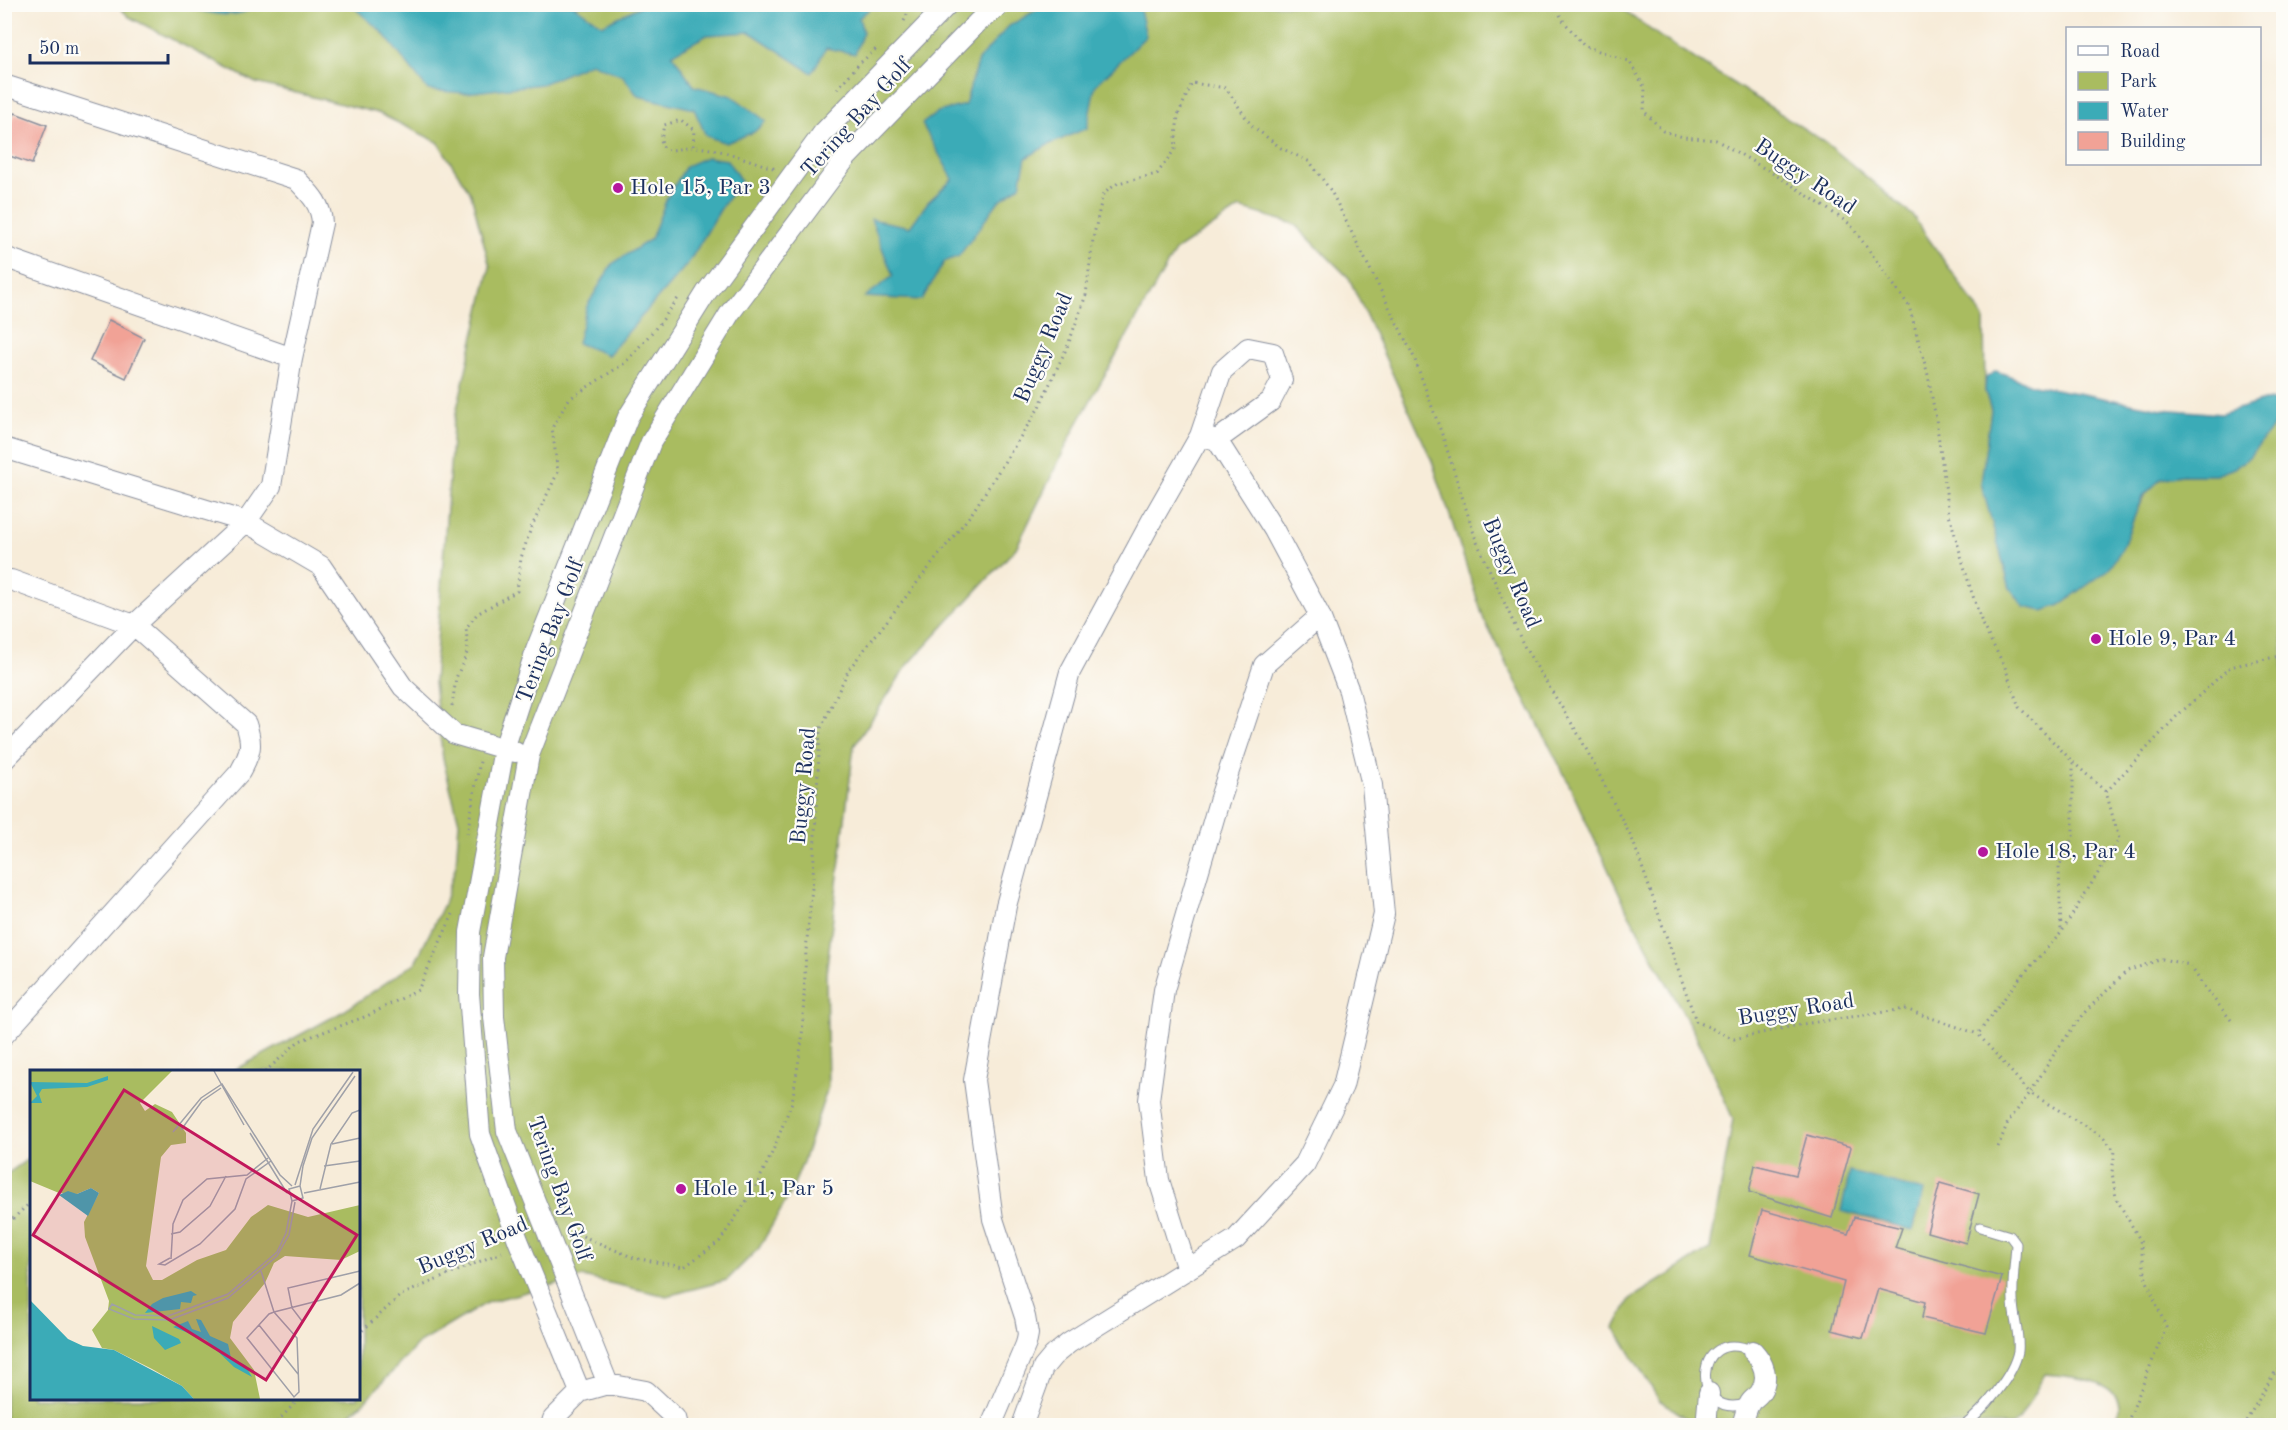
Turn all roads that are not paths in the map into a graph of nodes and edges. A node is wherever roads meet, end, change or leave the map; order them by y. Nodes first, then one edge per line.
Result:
1 (948, 4) edge
2 (1001, 4) edge
3 (4, 85) edge
4 (4, 257) edge
5 (292, 358) junction
6 (1209, 438) junction
7 (4, 448) edge
8 (246, 522) junction
9 (11, 580) dead end
10 (1320, 616) junction
11 (134, 625) junction
12 (504, 749) junction
13 (529, 755) junction
14 (4, 760) edge
15 (4, 1035) edge
16 (1980, 1227) dead end
17 (1187, 1270) junction
18 (1753, 1351) joint
19 (608, 1384) junction
20 (580, 1392) junction
21 (1709, 1393) junction
22 (1750, 1402) junction
23 (679, 1423) edge
24 (551, 1425) edge
25 (991, 1425) edge
26 (1022, 1425) edge
27 (1706, 1425) edge
28 (1742, 1425) edge
29 (1964, 1425) edge

1 - 12 street, Tering Bay Golf
2 - 13 street, Tering Bay Golf
3 - 5 street
4 - 5 street
5 - 8 street
6 - 6 street
6 - 10 street
6 - 25 street
7 - 8 street
8 - 11 street
8 - 12 street
9 - 11 street
10 - 17 street
10 - 17 street
11 - 14 street
11 - 15 street
12 - 13 street
12 - 20 street, Tering Bay Golf
13 - 19 street, Tering Bay Golf
16 - 29 lane
17 - 26 street
18 - 21 lane
18 - 22 street
19 - 20 street
19 - 23 street
20 - 24 street
21 - 22 lane
21 - 27 street
22 - 28 street

